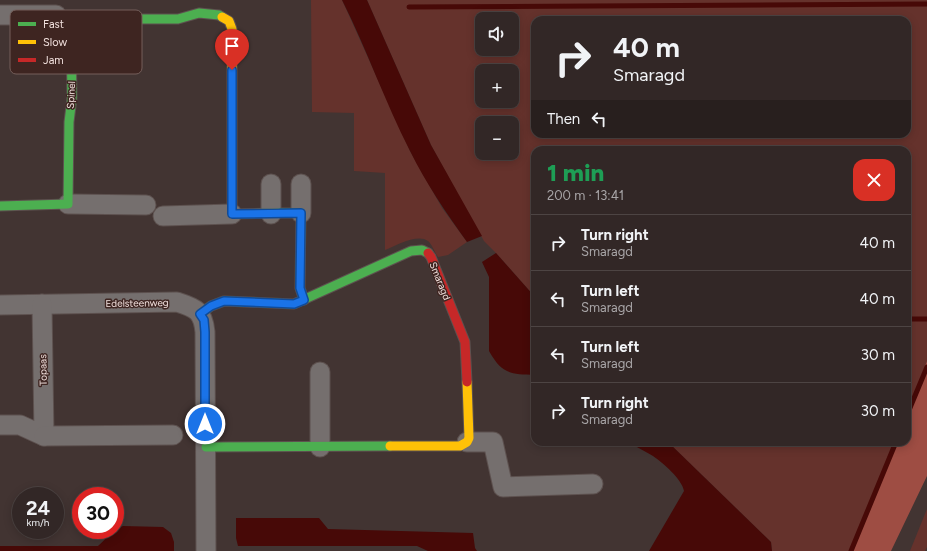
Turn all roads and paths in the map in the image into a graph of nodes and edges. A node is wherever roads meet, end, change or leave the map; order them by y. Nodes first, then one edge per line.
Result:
1 (142, 19) edge
2 (72, 74) edge
3 (271, 184) dead end
4 (301, 184) dead end
5 (68, 204) junction
6 (146, 204) dead end
7 (0, 206) edge
8 (301, 213) junction
9 (232, 214) junction
10 (271, 214) junction
11 (164, 216) dead end
12 (304, 300) junction
13 (42, 304) junction
14 (0, 305) edge
15 (200, 314) junction
16 (320, 372) dead end
17 (0, 425) edge
18 (173, 435) dead end
19 (44, 436) junction
20 (467, 442) junction
21 (206, 447) junction
22 (320, 447) junction
23 (593, 484) dead end
24 (206, 551) edge

1 - 9 street, Spinel
2 - 5 street, Spinel
3 - 10 street
4 - 8 street
5 - 6 street
5 - 7 street
8 - 10 street
8 - 12 street
9 - 10 street
9 - 11 street
12 - 15 street, Smaragd
12 - 20 street, Smaragd
13 - 14 street, Edelsteenweg
13 - 15 street, Edelsteenweg
13 - 19 street, Topaas
15 - 21 street
16 - 22 street
17 - 19 street
18 - 19 street
20 - 22 street
20 - 23 street
21 - 22 street
21 - 24 street

